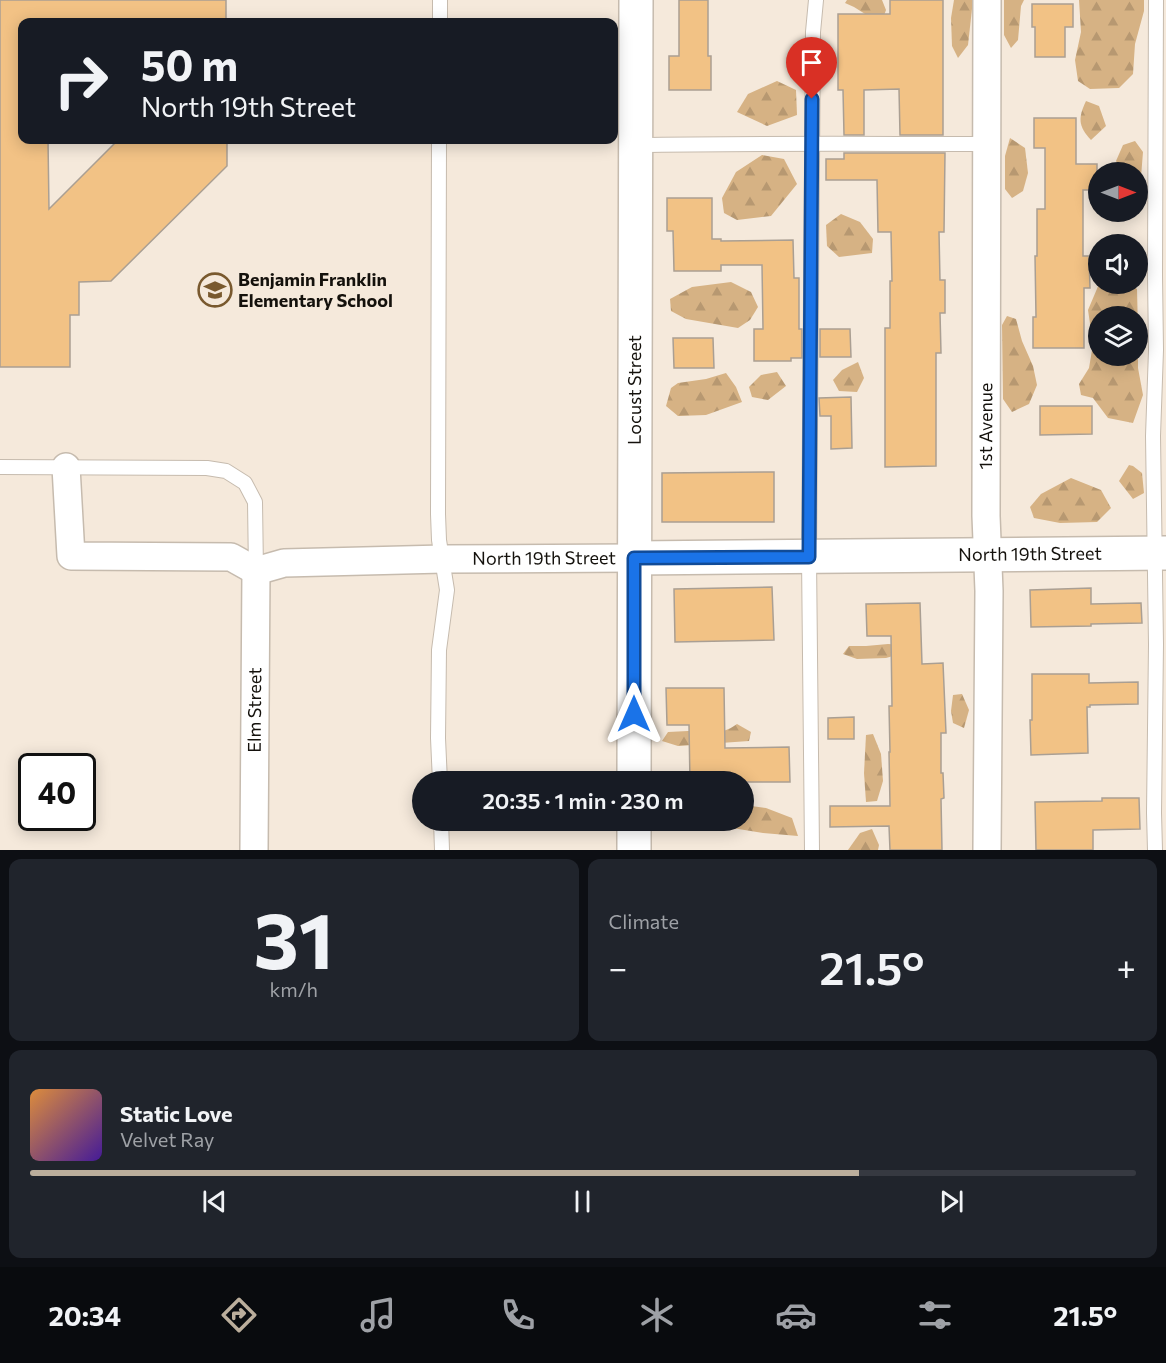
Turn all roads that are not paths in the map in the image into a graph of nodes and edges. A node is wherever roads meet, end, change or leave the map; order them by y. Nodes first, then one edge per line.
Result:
1 (440, 0) edge
2 (636, 0) edge
3 (816, 0) edge
4 (987, 0) edge
5 (1156, 0) edge
6 (440, 18) edge
7 (439, 144) edge
8 (812, 144) junction
9 (987, 144) junction
10 (635, 145) junction
11 (0, 467) edge
12 (66, 467) junction
13 (1160, 553) edge
14 (987, 555) junction
15 (809, 557) junction
16 (634, 558) junction
17 (443, 559) junction
18 (256, 571) junction
19 (440, 771) edge
20 (634, 771) edge
21 (441, 831) edge
22 (634, 831) edge
23 (254, 850) edge
24 (442, 850) edge
25 (634, 850) edge
26 (812, 850) edge
27 (987, 850) edge
28 (1155, 850) edge

1 - 6 lane
2 - 10 street, Locust Street
3 - 8 lane
4 - 9 street, 1st Avenue
5 - 13 lane
7 - 17 lane
8 - 9 lane
8 - 10 lane
8 - 15 lane
9 - 14 street, 1st Avenue
10 - 16 street, Locust Street
11 - 12 lane
12 - 18 lane
12 - 18 street
13 - 14 street, North 19th Street
13 - 28 lane
14 - 15 street, North 19th Street
14 - 27 street, 1st Avenue
15 - 16 street, North 19th Street
15 - 26 lane
16 - 17 street, North 19th Street
16 - 20 street, Locust Street
17 - 18 street, North 19th Street
17 - 19 lane
18 - 23 street, Elm Street
21 - 24 lane
22 - 25 street

